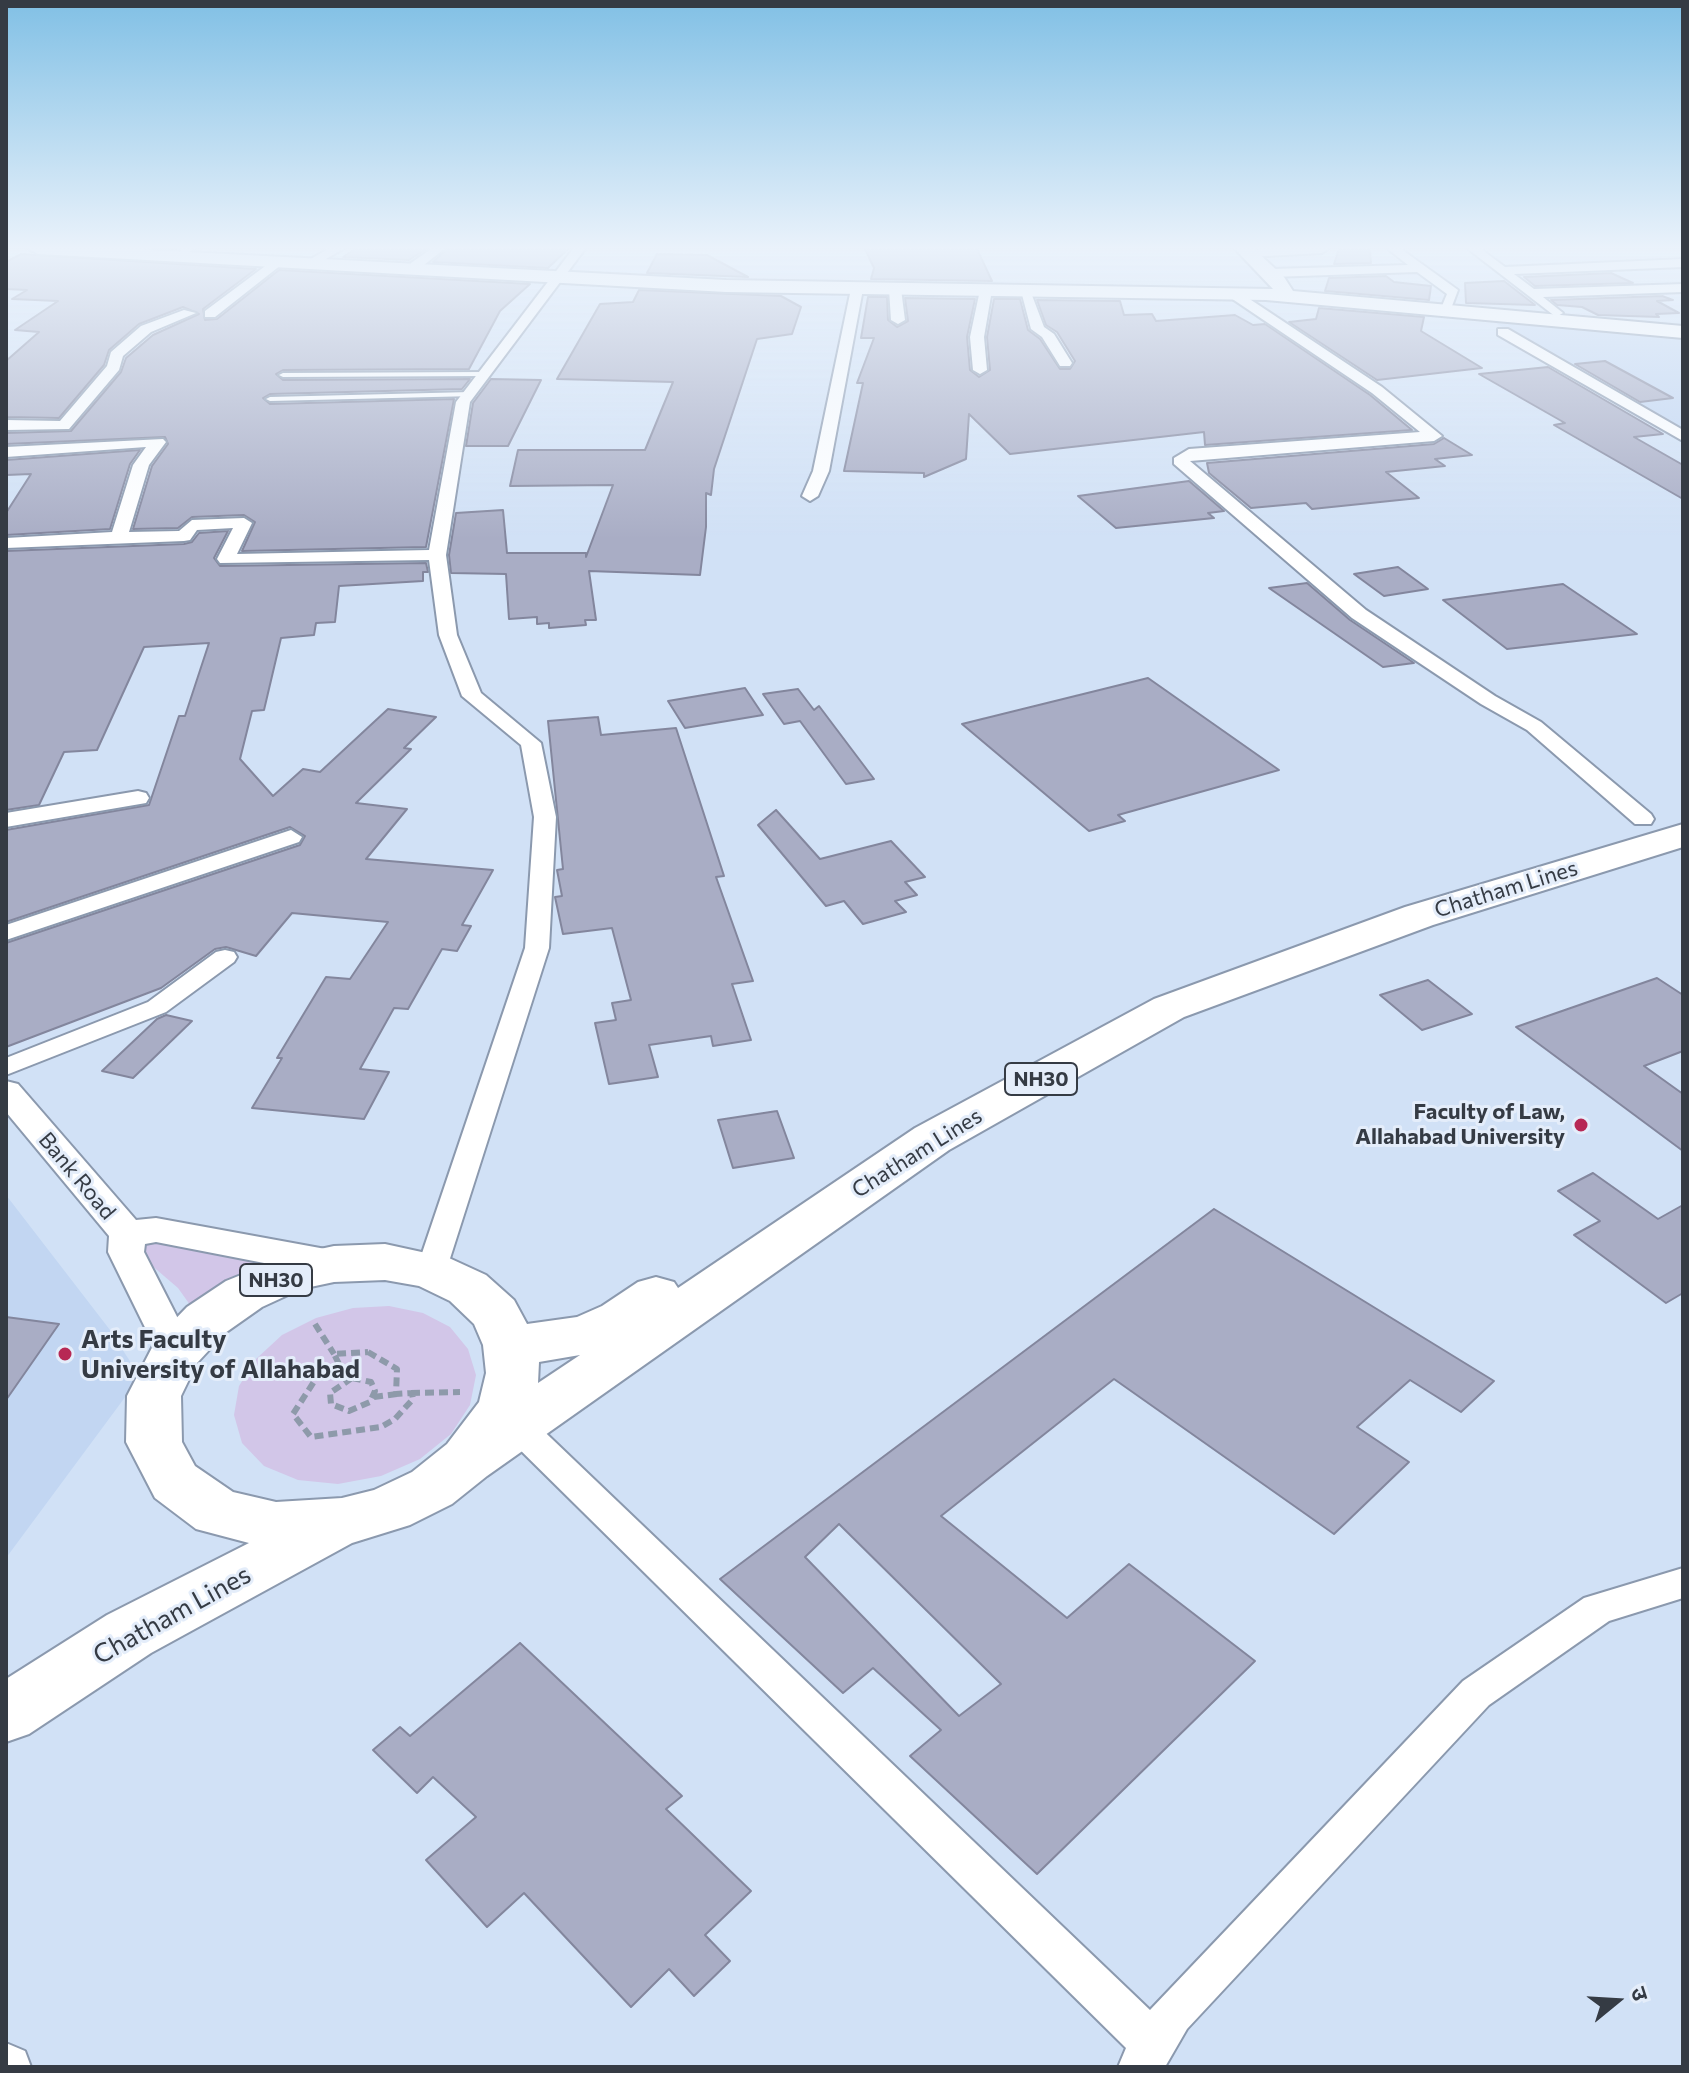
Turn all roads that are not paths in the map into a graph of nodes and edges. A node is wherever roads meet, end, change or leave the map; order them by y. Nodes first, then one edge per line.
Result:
1 (127, 346) edge
2 (505, 346) edge
3 (846, 346) edge
4 (978, 346) edge
5 (1054, 346) edge
6 (1311, 346) edge
7 (1527, 346) edge
8 (1065, 363) dead end
9 (980, 370) dead end
10 (484, 374) junction
11 (283, 375) dead end
12 (280, 385) dead end
13 (471, 394) junction
14 (6, 425) edge
15 (23, 425) junction
16 (1683, 436) edge
17 (11, 452) edge
18 (810, 496) dead end
19 (119, 537) junction
20 (6, 543) edge
21 (437, 555) junction
22 (138, 798) dead end
23 (6, 820) edge
24 (1670, 820) edge
25 (291, 837) dead end
26 (6, 933) edge
27 (225, 957) dead end
28 (6, 1067) edge
29 (6, 1091) edge
30 (127, 1234) junction
31 (334, 1264) junction
32 (431, 1271) junction
33 (510, 1345) junction
34 (176, 1352) junction
35 (517, 1426) junction
36 (467, 1460) junction
37 (342, 1522) junction
38 (1683, 1583) edge
39 (6, 1714) edge
40 (1147, 2056) edge

1 - 15 street
2 - 10 street
3 - 18 street
4 - 9 street
5 - 8 street
6 - 24 street
7 - 16 street
10 - 11 lane
10 - 13 street
12 - 13 lane
13 - 21 street
14 - 15 street
15 - 17 street
17 - 19 street
19 - 20 street
19 - 21 street
21 - 32 street
22 - 23 street
24 - 33 highway, Chatham Lines / NH30
24 - 35 highway, Chatham Lines / NH30
25 - 26 street
27 - 28 street
29 - 30 street, Bank Road
30 - 31 street
30 - 34 street, Bank Road
31 - 32 highway, Chatham Lines / NH30
31 - 34 highway, Chatham Lines / NH30
32 - 33 highway, Chatham Lines / NH30
33 - 36 highway, Chatham Lines / NH30
34 - 37 highway, Chatham Lines / NH30
35 - 36 highway, Chatham Lines / NH30
35 - 40 street
36 - 37 highway, Chatham Lines / NH30
37 - 39 highway, Chatham Lines / NH30
38 - 40 street

